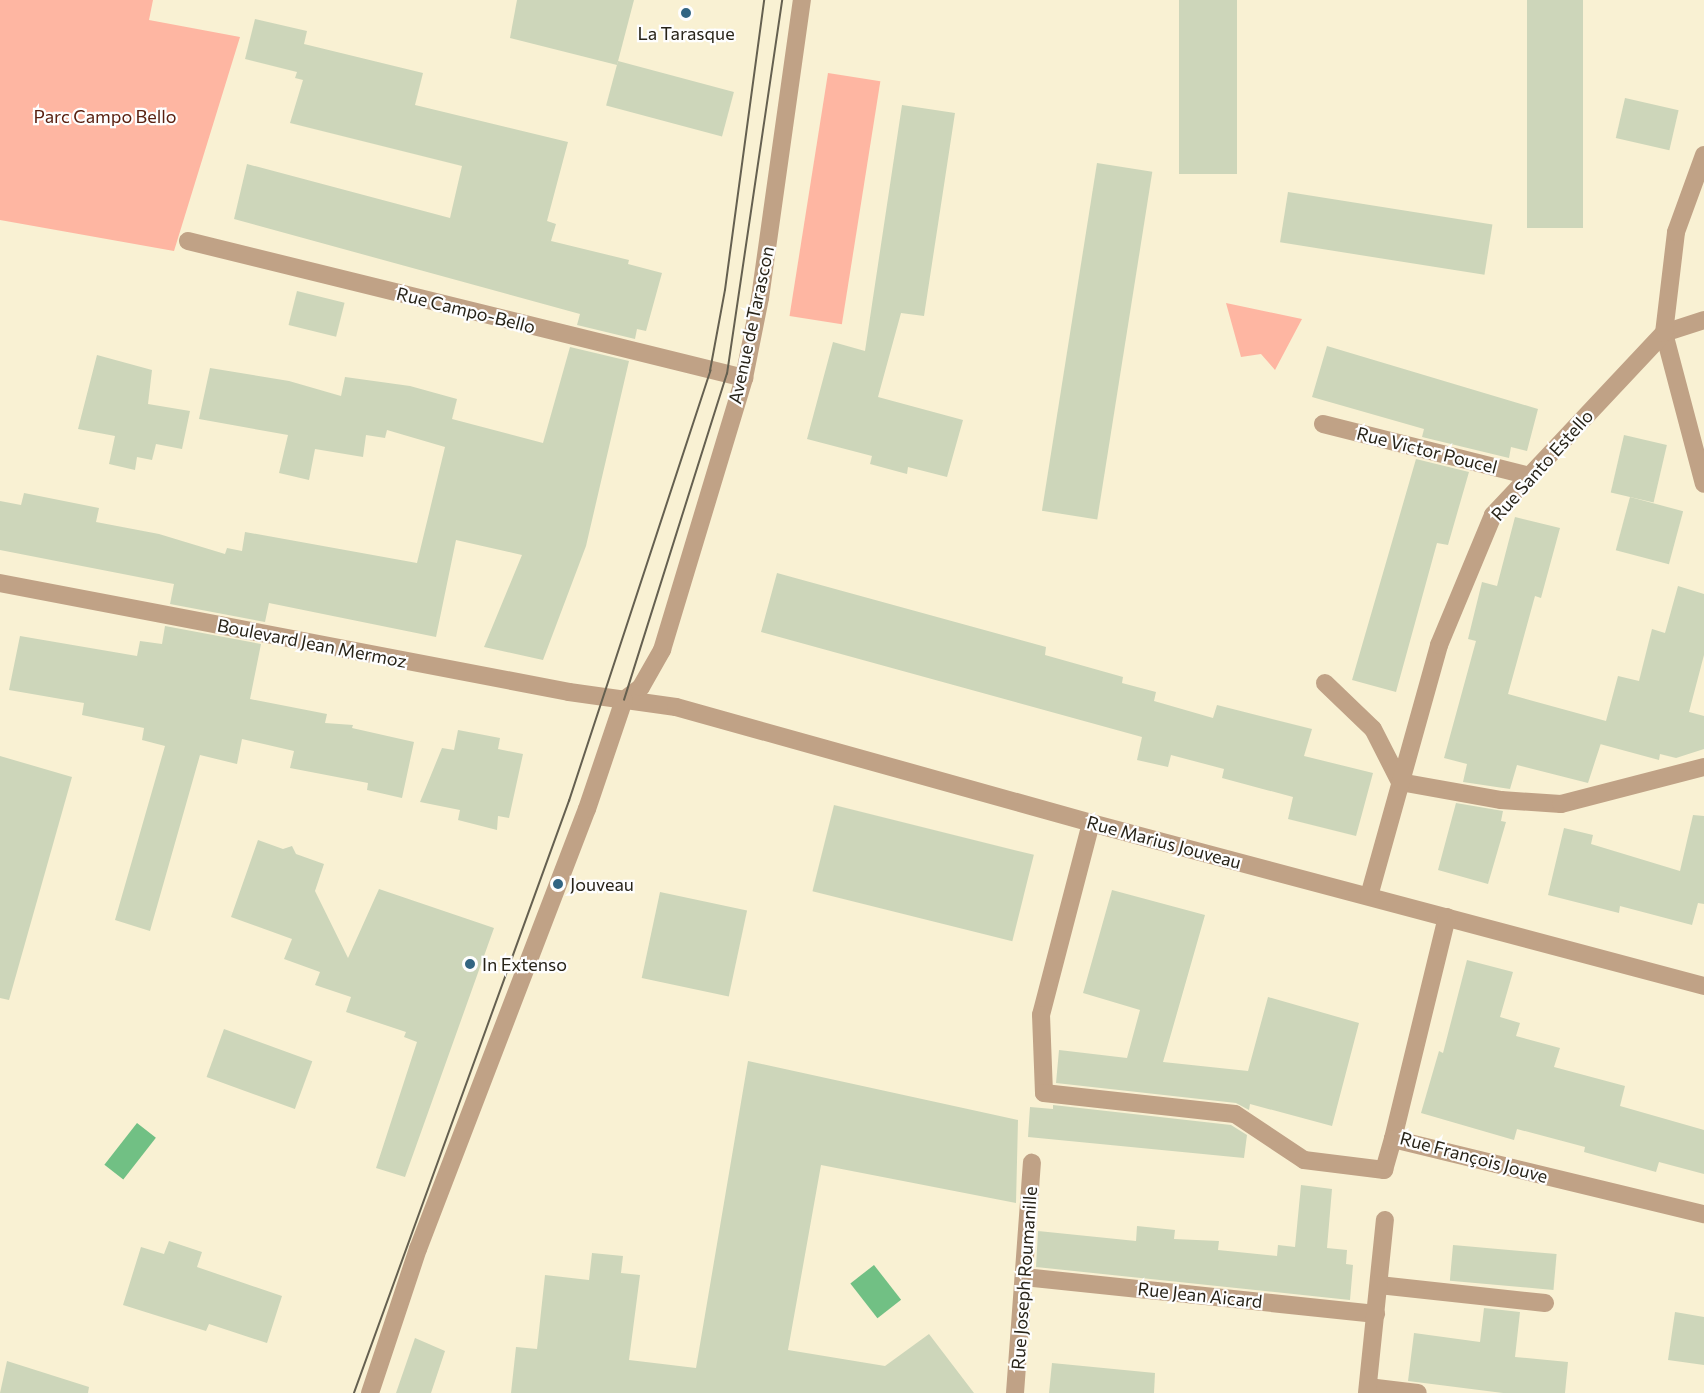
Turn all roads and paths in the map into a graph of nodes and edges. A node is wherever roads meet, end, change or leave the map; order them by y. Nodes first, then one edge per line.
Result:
1 (802, 0) edge
2 (1704, 155) edge
3 (188, 241) dead end
4 (1704, 320) edge
5 (1664, 333) junction
6 (744, 378) junction
7 (1323, 424) dead end
8 (1530, 476) junction
9 (1704, 484) edge
10 (0, 583) edge
11 (1325, 683) dead end
12 (624, 700) junction
13 (1704, 767) edge
14 (1400, 782) junction
15 (1091, 823) junction
16 (1369, 896) junction
17 (1447, 917) junction
18 (1704, 986) edge
19 (1393, 1139) junction
20 (1032, 1163) dead end
21 (1704, 1214) edge
22 (1385, 1220) dead end
23 (1024, 1277) junction
24 (1379, 1285) junction
25 (1545, 1303) dead end
26 (1376, 1314) junction
27 (1368, 1390) edge
28 (370, 1393) edge
29 (1015, 1393) edge
30 (1418, 1393) edge

1 - 6 street, Avenue de Tarascon
2 - 5 street
3 - 6 street, Rue Campo-Bello
4 - 5 street
5 - 8 street, Rue Santo Estello
5 - 9 street
6 - 12 street, Avenue de Tarascon
7 - 8 street, Rue Victor Poucel
8 - 14 street, Rue Santo Estello
10 - 12 street, Boulevard Jean Mermoz
11 - 14 street
12 - 15 street, Rue Marius Jouveau
12 - 28 street
13 - 14 street
14 - 16 street, Rue Santo Estello
15 - 16 street, Rue Marius Jouveau
15 - 19 street
16 - 17 street, Rue Marius Jouveau
17 - 18 street, Rue Marius Jouveau
17 - 19 street, Rue François Jouve
19 - 21 street, Rue François Jouve
20 - 23 street, Rue Joseph Roumanille
22 - 24 street
23 - 26 street, Rue Jean Aicard
23 - 29 street, Rue Joseph Roumanille
24 - 25 street
24 - 26 street
26 - 27 street
27 - 30 street

